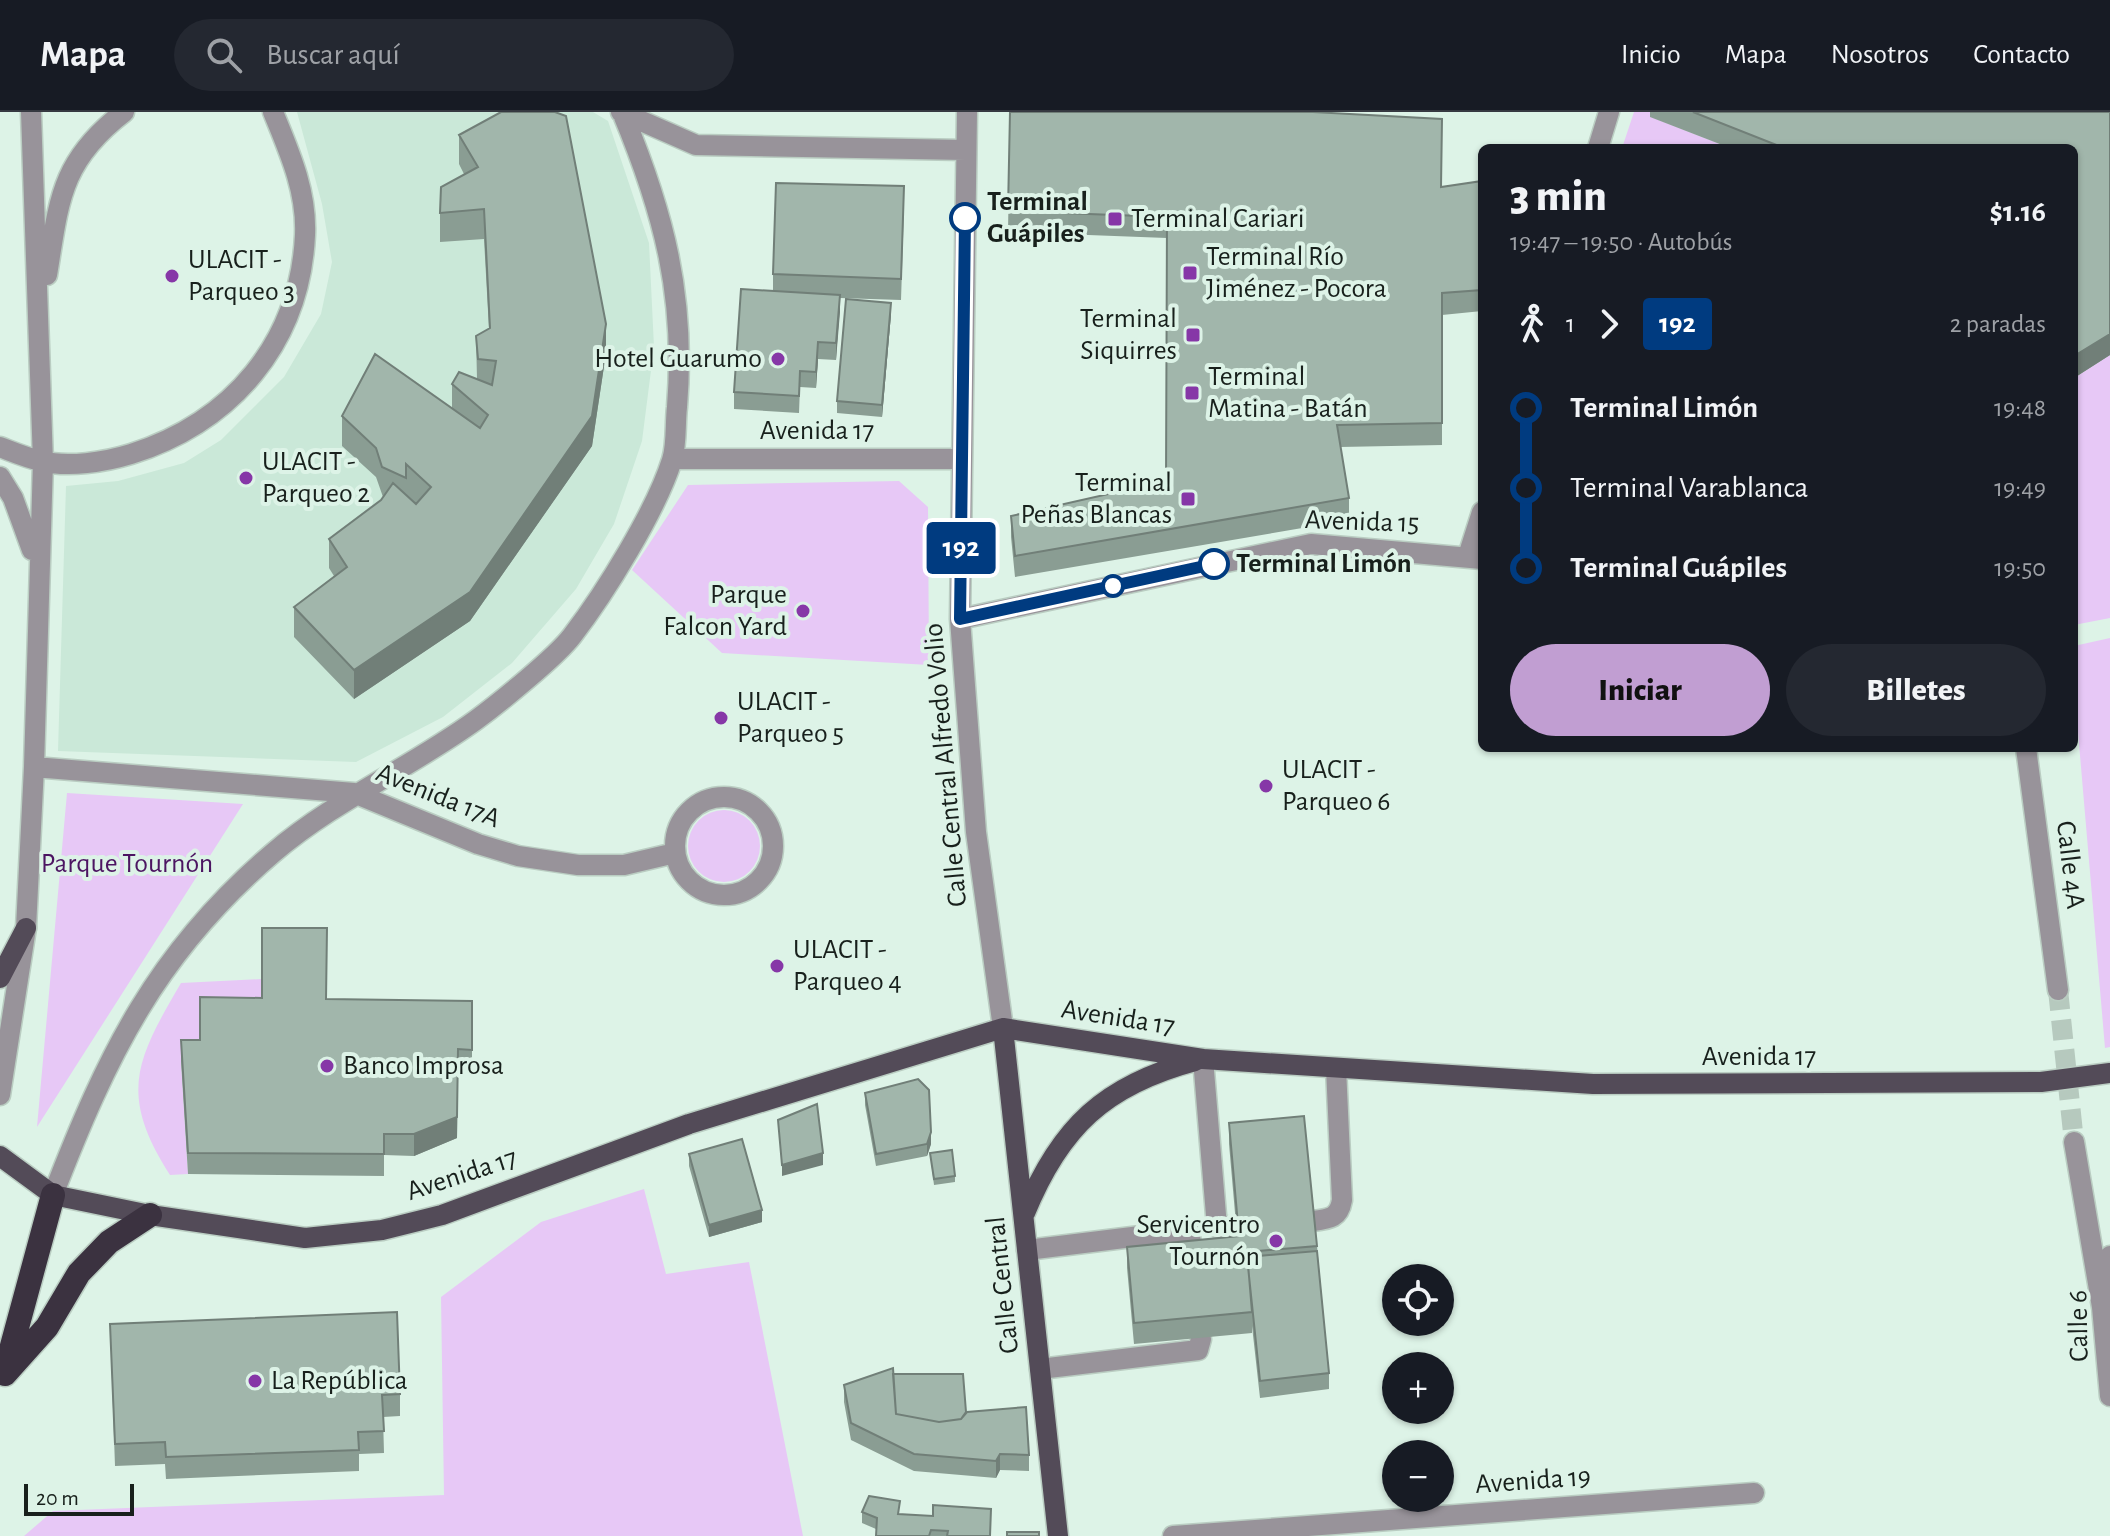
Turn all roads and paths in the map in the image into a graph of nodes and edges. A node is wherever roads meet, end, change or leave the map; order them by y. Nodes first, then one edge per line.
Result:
1 (31, 112) edge
2 (124, 112) edge
3 (273, 112) edge
4 (622, 112) edge
5 (967, 112) edge
6 (1609, 112) edge
7 (1599, 144) edge
8 (965, 150) junction
9 (40, 317) junction
10 (0, 447) edge
11 (673, 459) junction
12 (962, 459) junction
13 (43, 462) junction
14 (0, 477) edge
15 (1475, 557) edge
16 (37, 574) junction
17 (960, 619) junction
18 (2027, 752) edge
19 (34, 767) junction
20 (354, 793) junction
21 (675, 853) junction
22 (26, 928) junction
23 (0, 978) edge
24 (2058, 990) tunnel mouth
25 (1003, 1028) junction
26 (1203, 1059) junction
27 (1336, 1068) junction
28 (2110, 1073) edge
29 (0, 1095) edge
30 (2074, 1142) tunnel mouth
31 (0, 1156) edge
32 (53, 1195) junction
33 (150, 1215) junction
34 (1023, 1216) junction
35 (1313, 1221) edge
36 (1189, 1230) junction
37 (1027, 1250) junction
38 (2110, 1256) edge
39 (1194, 1262) edge
40 (2102, 1307) junction
41 (1201, 1339) edge
42 (1040, 1369) junction
43 (2, 1381) edge
44 (2110, 1396) edge
45 (1754, 1493) dead end
46 (1058, 1536) edge
47 (1173, 1536) edge

1 - 9 street
2 - 9 street
3 - 13 street
4 - 8 street
4 - 11 street
5 - 8 street, Calle Central Alfredo Volio
6 - 7 street
8 - 12 street, Calle Central Alfredo Volio
9 - 13 street
10 - 13 street
11 - 12 street, Avenida 17
11 - 20 street
12 - 17 street, Calle Central Alfredo Volio
13 - 16 street
14 - 16 street
15 - 17 street, Avenida 15
16 - 19 street
17 - 25 street, Calle Central Alfredo Volio
18 - 24 street, Calle 4A
19 - 20 street, Avenida 17A
19 - 22 street
20 - 21 street, Avenida 17A
20 - 32 street
21 - 21 street
22 - 23 main road
22 - 29 street
25 - 26 main road, Avenida 17
25 - 33 main road, Avenida 17
25 - 34 main road, Calle Central
26 - 27 main road, Avenida 17
26 - 34 main road
26 - 36 street
27 - 28 main road, Avenida 17
27 - 35 street
30 - 40 street
31 - 32 main road
32 - 33 main road, Avenida 17
32 - 43 highway
33 - 43 highway
34 - 37 main road, Calle Central
36 - 37 street
36 - 39 street
37 - 42 main road, Calle Central
38 - 40 street, Calle 6
40 - 44 street, Calle 6
41 - 42 street
42 - 46 main road, Calle Central
45 - 47 street, Avenida 19

